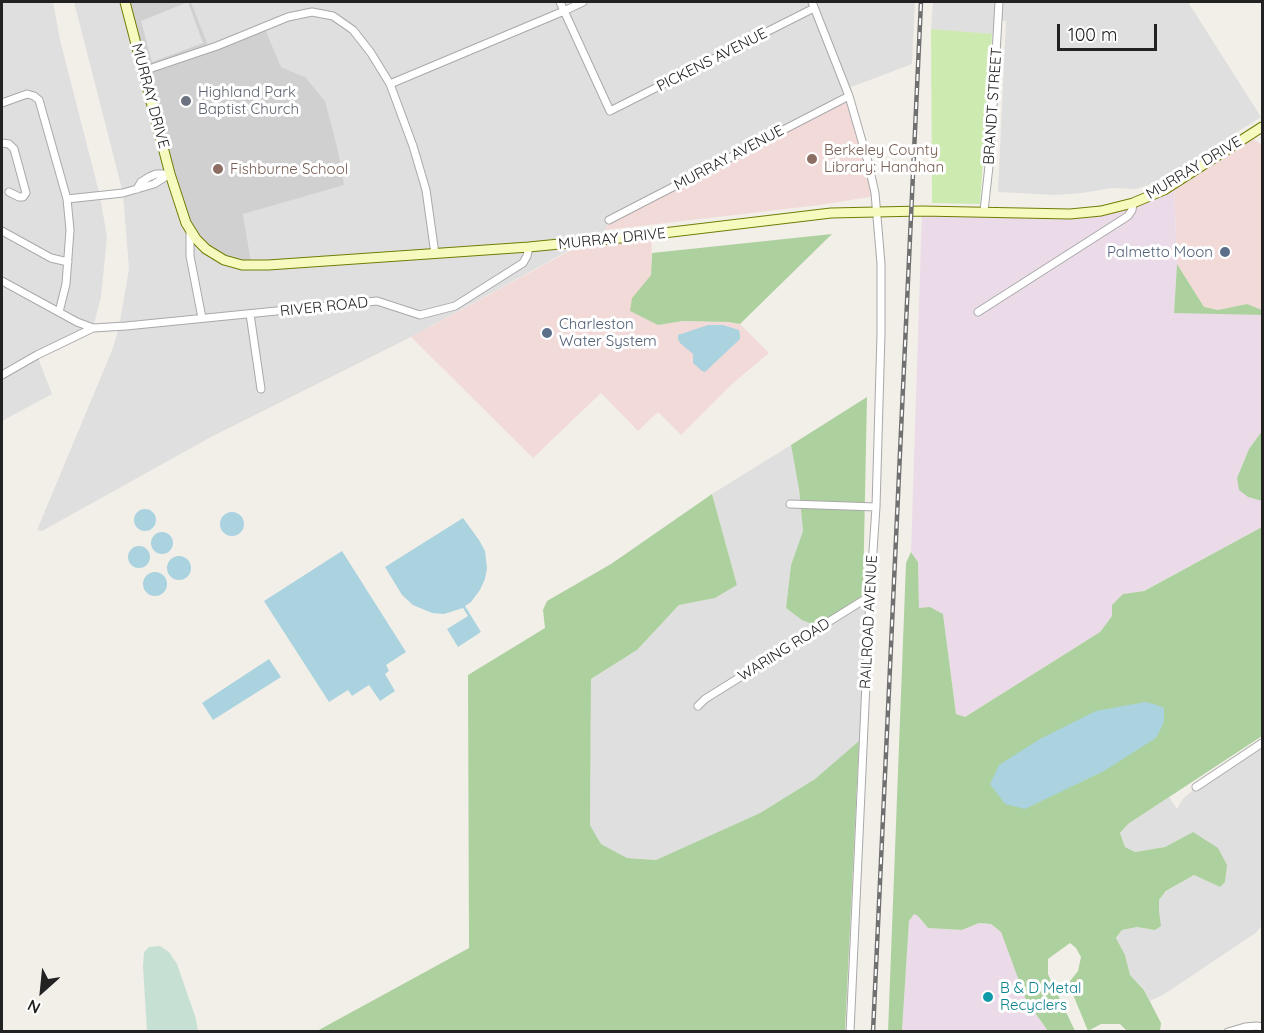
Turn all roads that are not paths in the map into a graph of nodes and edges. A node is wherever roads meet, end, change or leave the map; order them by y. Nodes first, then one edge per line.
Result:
1 (125, 2) edge
2 (560, 2) edge
3 (583, 2) edge
4 (999, 2) edge
5 (813, 5) edge
6 (564, 11) junction
7 (143, 71) junction
8 (390, 84) junction
9 (849, 96) junction
10 (2, 103) edge
11 (1263, 127) edge
12 (2, 142) edge
13 (170, 174) junction
14 (9, 192) dead end
15 (67, 199) junction
16 (1133, 203) junction
17 (984, 211) junction
18 (877, 212) junction
19 (609, 220) dead end
20 (190, 230) junction
21 (2, 231) edge
22 (530, 247) junction
23 (435, 254) junction
24 (68, 262) junction
25 (2, 280) edge
26 (59, 312) junction
27 (978, 312) dead end
28 (250, 314) junction
29 (202, 318) junction
30 (93, 328) junction
31 (2, 375) edge
32 (261, 389) dead end
33 (790, 504) dead end
34 (876, 507) junction
35 (870, 596) junction
36 (698, 706) dead end
37 (1263, 743) edge
38 (1196, 787) dead end
39 (1263, 1027) edge
40 (850, 1032) edge
41 (1228, 1032) edge

1 - 7 street, MURRAY DRIVE
2 - 6 street
3 - 6 street
4 - 17 street, BRANDT STREET
5 - 6 street, PICKENS AVENUE
5 - 9 street, RAILROAD AVENUE
6 - 8 street
7 - 8 street
7 - 13 street, MURRAY DRIVE
8 - 23 street
9 - 18 street, RAILROAD AVENUE
9 - 19 street, MURRAY AVENUE
10 - 15 street
11 - 16 street, MURRAY DRIVE
12 - 14 street
13 - 15 street
13 - 20 street, MURRAY DRIVE
15 - 24 street
16 - 17 street, MURRAY DRIVE
16 - 27 street
17 - 18 street, MURRAY DRIVE
18 - 22 street, MURRAY DRIVE
18 - 34 street, RAILROAD AVENUE
20 - 23 street, MURRAY DRIVE
20 - 29 street
21 - 24 street
22 - 23 street, MURRAY DRIVE
22 - 28 street, RIVER ROAD
24 - 26 street
25 - 26 street
26 - 30 street
28 - 29 street, RIVER ROAD
28 - 32 street
29 - 30 street, RIVER ROAD
30 - 31 street
33 - 34 street
34 - 35 street, RAILROAD AVENUE
35 - 36 street, WARING ROAD
35 - 40 street, RAILROAD AVENUE
37 - 38 street
39 - 41 street

